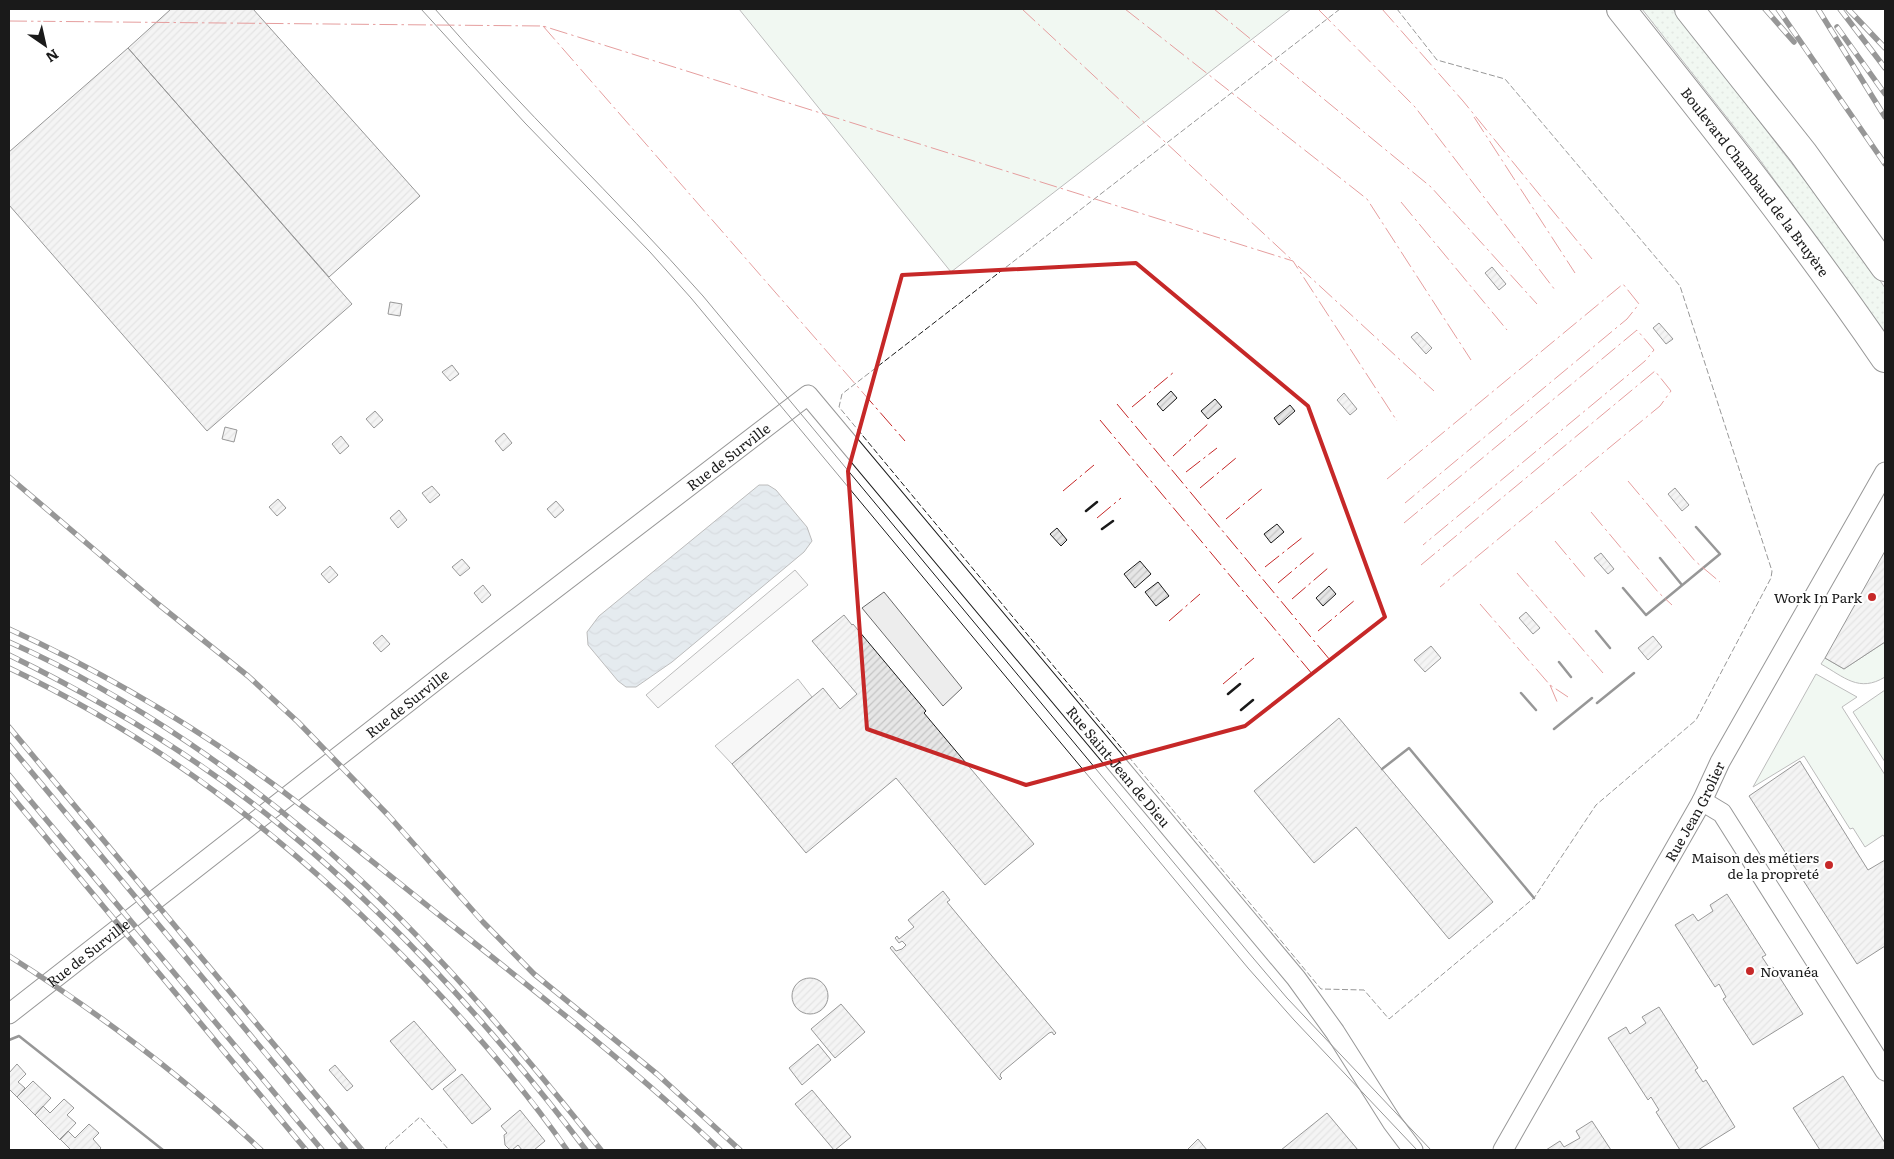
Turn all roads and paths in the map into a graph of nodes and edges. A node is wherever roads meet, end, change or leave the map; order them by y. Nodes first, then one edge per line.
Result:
1 (1621, 9) edge
2 (1689, 9) edge
3 (1885, 266) edge
4 (1885, 358) edge
5 (808, 395) joint
6 (1885, 472) edge
7 (1702, 801) junction
8 (9, 1014) edge
9 (1885, 1071) edge
10 (1413, 1150) edge
11 (1503, 1150) edge

1 - 4 main road, Boulevard Chambaud de la Bruyère
2 - 3 main road
5 - 8 street, Rue de Surville
5 - 10 street, Rue Saint-Jean de Dieu
6 - 7 street, Rue Jean Grolier
7 - 9 street
7 - 11 street, Rue Jean Grolier

